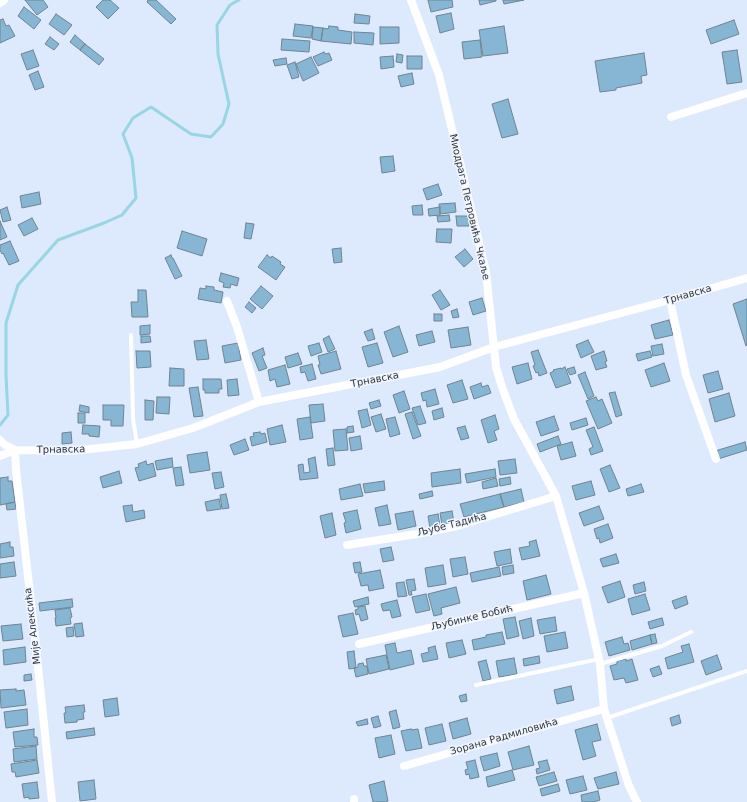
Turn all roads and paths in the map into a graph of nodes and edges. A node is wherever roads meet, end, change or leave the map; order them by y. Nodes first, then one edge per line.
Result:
1 (4, 0) edge
2 (411, 0) edge
3 (0, 3) edge
4 (747, 93) edge
5 (671, 117) dead end
6 (747, 278) edge
7 (670, 300) junction
8 (227, 301) dead end
9 (131, 335) dead end
10 (494, 347) junction
11 (259, 402) junction
12 (0, 440) edge
13 (137, 444) junction
14 (15, 450) junction
15 (0, 456) edge
16 (716, 460) dead end
17 (556, 496) junction
18 (347, 545) dead end
19 (584, 593) junction
20 (690, 632) dead end
21 (359, 644) dead end
22 (599, 662) junction
23 (747, 671) edge
24 (476, 685) dead end
25 (604, 709) junction
26 (607, 718) junction
27 (404, 766) dead end
28 (52, 802) edge
29 (637, 802) edge

1 - 3 street
2 - 10 street, Миодрага Петровића Чкаље
4 - 5 street
6 - 7 street, Трнавска
7 - 10 street, Трнавска
7 - 16 street
8 - 11 street
9 - 13 lane
10 - 11 street, Трнавска
10 - 17 street, Миодрага Петровића Чкаље
11 - 13 street, Трнавска
12 - 14 street
13 - 14 street, Трнавска
14 - 15 street, Трнавска
14 - 28 street, Мије Алексића
17 - 18 street, Љубе Тадића
17 - 19 street, Миодрага Петровића Чкаље
19 - 21 street, Љубинке Бобић
19 - 22 street, Миодрага Петровића Чкаље
20 - 22 lane
22 - 24 lane
22 - 25 street, Миодрага Петровића Чкаље
23 - 26 lane
25 - 26 street, Миодрага Петровића Чкаље
25 - 27 street, Зорана Радмиловића
26 - 29 street, Миодрага Петровића Чкаље

